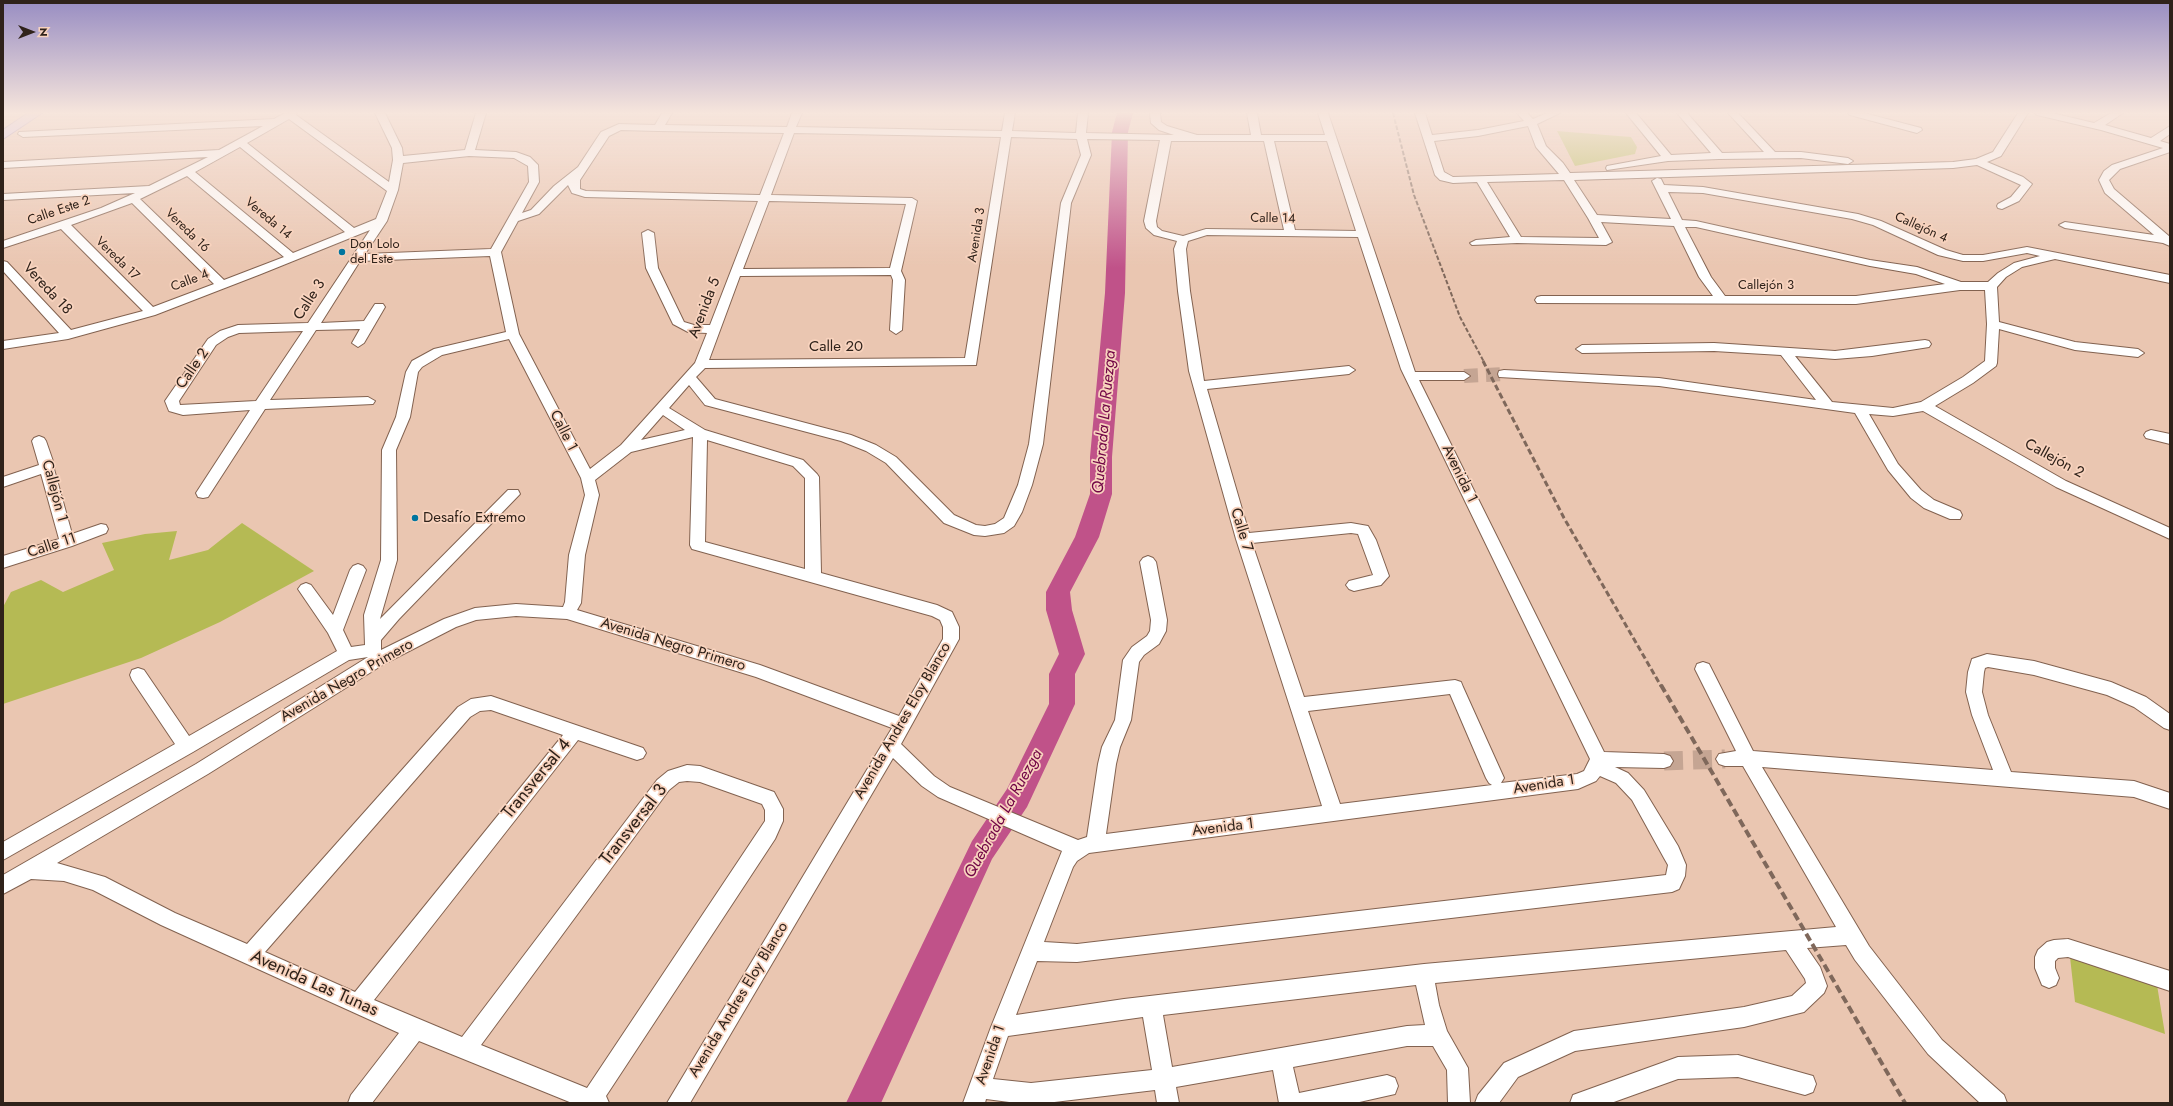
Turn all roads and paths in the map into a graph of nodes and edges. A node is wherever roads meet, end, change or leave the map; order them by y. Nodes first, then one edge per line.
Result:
1 (201, 165) edge
2 (268, 165) edge
3 (359, 165) edge
4 (397, 165) edge
5 (532, 165) edge
6 (586, 165) edge
7 (777, 165) edge
8 (1002, 165) edge
9 (1083, 165) edge
10 (1158, 165) edge
11 (1274, 165) edge
12 (1341, 165) edge
13 (1436, 165) edge
14 (1558, 165) edge
15 (1630, 165) edge
16 (1869, 165) edge
17 (1956, 165) edge
18 (1984, 165) edge
19 (2123, 165) edge
20 (1876, 166) junction
21 (584, 168) junction
22 (188, 172) junction
23 (1652, 173) junction
24 (1563, 174) junction
25 (1480, 179) junction
26 (1661, 188) junction
27 (153, 189) junction
28 (393, 190) junction
29 (3, 197) edge
30 (765, 197) junction
31 (133, 198) junction
32 (2002, 206) dead end
33 (1594, 218) junction
34 (514, 219) junction
35 (1677, 221) junction
36 (381, 222) junction
37 (64, 225) junction
38 (2065, 225) dead end
39 (46, 230) junction
40 (3, 233) edge
41 (353, 233) junction
42 (648, 233) dead end
43 (1290, 233) junction
44 (1363, 234) junction
45 (1183, 239) junction
46 (1517, 240) junction
47 (2168, 241) edge
48 (1476, 243) dead end
49 (3, 245) edge
50 (495, 252) junction
51 (2053, 256) junction
52 (292, 258) junction
53 (356, 258) junction
54 (3, 264) edge
55 (895, 271) junction
56 (736, 273) junction
57 (2170, 279) edge
58 (221, 284) junction
59 (1960, 286) junction
60 (1991, 286) junction
61 (1541, 300) dead end
62 (1720, 300) junction
63 (379, 307) dead end
64 (151, 312) junction
65 (1993, 324) junction
66 (367, 325) junction
67 (312, 327) junction
68 (714, 329) junction
69 (896, 330) dead end
70 (513, 334) junction
71 (68, 335) junction
72 (358, 343) dead end
73 (1925, 344) dead end
74 (3, 345) edge
75 (1582, 349) dead end
76 (1784, 351) junction
77 (2138, 353) dead end
78 (972, 362) joint
79 (701, 364) junction
80 (1349, 370) dead end
81 (1504, 374) tunnel mouth
82 (1411, 376) junction
83 (1464, 376) tunnel mouth
84 (689, 377) junction
85 (1199, 386) junction
86 (368, 401) dead end
87 (260, 405) junction
88 (1828, 406) junction
89 (1926, 406) junction
90 (662, 409) junction
91 (1860, 410) junction
92 (699, 432) junction
93 (2151, 435) dead end
94 (2170, 439) edge
95 (40, 441) dead end
96 (626, 448) junction
97 (48, 467) junction
98 (588, 478) junction
99 (3, 482) edge
100 (203, 493) dead end
101 (513, 494) dead end
102 (1955, 515) dead end
103 (101, 529) dead end
104 (2170, 534) edge
105 (1243, 539) junction
106 (67, 542) junction
107 (3, 562) edge
108 (1148, 562) dead end
109 (358, 570) dead end
110 (813, 578) junction
111 (1354, 585) dead end
112 (306, 589) dead end
113 (567, 613) junction
114 (335, 630) junction
115 (374, 650) junction
116 (346, 654) junction
117 (1703, 669) dead end
118 (138, 675) dead end
119 (1298, 705) junction
120 (2170, 723) edge
121 (903, 725) junction
122 (575, 732) junction
123 (891, 745) junction
124 (187, 747) junction
125 (637, 753) dead end
126 (1748, 758) junction
127 (1725, 759) tunnel mouth
128 (1664, 761) tunnel mouth
129 (1598, 763) junction
130 (1495, 778) dead end
131 (2005, 780) junction
132 (2170, 801) edge
133 (1334, 814) junction
134 (1087, 847) junction
135 (3, 852) edge
136 (30, 870) junction
137 (4, 883) edge
138 (1851, 935) junction
139 (1791, 940) junction
140 (1031, 951) junction
141 (250, 956) junction
142 (1424, 974) junction
143 (2049, 978) dead end
144 (2170, 981) edge
145 (359, 1003) junction
146 (1151, 1006) junction
147 (1001, 1027) junction
148 (415, 1029) junction
149 (1438, 1035) junction
150 (466, 1049) junction
151 (1280, 1060) junction
152 (1163, 1079) junction
153 (1805, 1084) dead end
154 (1387, 1086) dead end
155 (977, 1096) edge
156 (1033, 1099) edge
157 (594, 1101) edge
158 (359, 1103) edge
159 (678, 1103) edge
160 (1168, 1103) edge
161 (1290, 1103) edge
162 (1300, 1103) edge
163 (1459, 1103) edge
164 (1486, 1103) edge
165 (1581, 1103) edge
166 (1996, 1103) edge

1 - 22 street, Calle Este 2
2 - 41 street
3 - 28 street
4 - 28 street, Calle 3
5 - 34 street
6 - 21 street
7 - 30 street, Avenida 5
8 - 78 street, Avenida 3
9 - 84 street
10 - 45 street
11 - 43 street
12 - 44 street, Avenida 1
13 - 25 street
14 - 24 street
15 - 24 street
16 - 20 street
17 - 20 street
18 - 32 street
19 - 47 street
20 - 23 street
21 - 30 street
21 - 34 street
22 - 27 street, Calle Este 2
22 - 52 street, Vereda 14
23 - 24 street
23 - 26 street
24 - 25 street
24 - 33 street
25 - 46 street
26 - 35 street
26 - 51 street, Callejón 4
27 - 29 street
27 - 31 street, Calle Este 2
28 - 36 street, Calle 3
30 - 55 street
30 - 56 street, Avenida 5
31 - 37 street, Calle Este 2
31 - 58 street, Vereda 16
33 - 35 street
33 - 46 street
34 - 50 street
35 - 59 street
35 - 62 street
36 - 41 street, Calle 4
36 - 53 street, Calle 3
37 - 39 street, Calle Este 2
37 - 64 street, Vereda 17
38 - 47 street
39 - 40 street
39 - 49 street, Calle Este 2
41 - 52 street, Calle 4
42 - 68 street
43 - 44 street, Calle 14
43 - 45 street, Calle 14
44 - 82 street, Avenida 1
45 - 85 street, Calle 7
46 - 48 street
50 - 53 street
50 - 70 street, Calle 1
51 - 57 street, Callejón 4
51 - 60 street
52 - 58 street, Calle 4
53 - 67 street, Calle 3
54 - 71 street, Vereda 18
55 - 56 street
55 - 69 street
56 - 68 street, Avenida 5
58 - 64 street, Calle 4
59 - 60 street, Callejón 3
59 - 62 street, Callejón 3
60 - 65 street
61 - 62 street, Callejón 3
63 - 66 street
64 - 71 street, Calle 4
65 - 77 street
65 - 89 street
66 - 67 street, Calle 2
66 - 72 street
67 - 87 street, Calle 3
67 - 87 street, Calle 2
68 - 79 street, Avenida 5
70 - 98 street, Calle 1
70 - 115 street
71 - 74 street, Calle 4
73 - 76 street
75 - 76 street
76 - 88 street
78 - 79 street, Calle 20
79 - 84 street, Avenida 5
80 - 85 street
81 - 88 street
82 - 83 street
82 - 129 street, Avenida 1
84 - 90 street, Avenida 5
85 - 105 street, Calle 7
86 - 87 street, Calle 2
87 - 100 street, Calle 3
88 - 91 street
89 - 91 street
89 - 104 street, Callejón 2
90 - 92 street
90 - 96 street, Avenida 5
91 - 102 street
92 - 96 street
92 - 110 street
92 - 110 street, Avenida Andres Eloy Blanco
93 - 94 street
95 - 97 street, Callejón 1
96 - 98 street, Avenida 5
97 - 99 street
97 - 106 street, Callejón 1
98 - 113 street, Calle 1
101 - 115 street
103 - 106 street, Calle 11
105 - 111 street
105 - 119 street, Calle 7
106 - 107 street, Calle 11
108 - 134 street
109 - 114 street
110 - 121 street, Avenida Andres Eloy Blanco
112 - 114 street
113 - 115 street, Avenida Negro Primero
113 - 121 street, Avenida Negro Primero
114 - 116 street
115 - 116 street
115 - 136 street, Avenida Negro Primero
116 - 124 street
117 - 126 street
118 - 124 street
119 - 130 street
119 - 133 street, Calle 7
120 - 131 street
121 - 123 street, Avenida Andres Eloy Blanco
122 - 125 street
122 - 141 street, Transversal 4
122 - 145 street, Transversal 4
123 - 134 street
123 - 159 street, Avenida Andres Eloy Blanco
124 - 135 street
126 - 127 street
126 - 131 street
126 - 138 street
128 - 129 street
129 - 133 street, Avenida 1
129 - 140 street
131 - 132 street
133 - 134 street, Avenida 1
134 - 140 street, Avenida 1
136 - 137 street, Avenida Negro Primero
136 - 141 street, Avenida Las Tunas
138 - 139 street
138 - 166 street
139 - 142 street
139 - 164 street
140 - 147 street, Avenida 1
141 - 145 street, Avenida Las Tunas
142 - 146 street
142 - 149 street
143 - 144 street
145 - 148 street, Avenida Las Tunas
146 - 147 street
146 - 152 street
147 - 155 street, Avenida 1
148 - 150 street, Avenida Las Tunas
148 - 158 street
149 - 151 street
149 - 163 street
150 - 157 street, Avenida Las Tunas
150 - 157 street, Transversal 3
151 - 152 street
151 - 161 street
152 - 156 street
152 - 160 street
153 - 165 street
154 - 162 street
155 - 156 street

